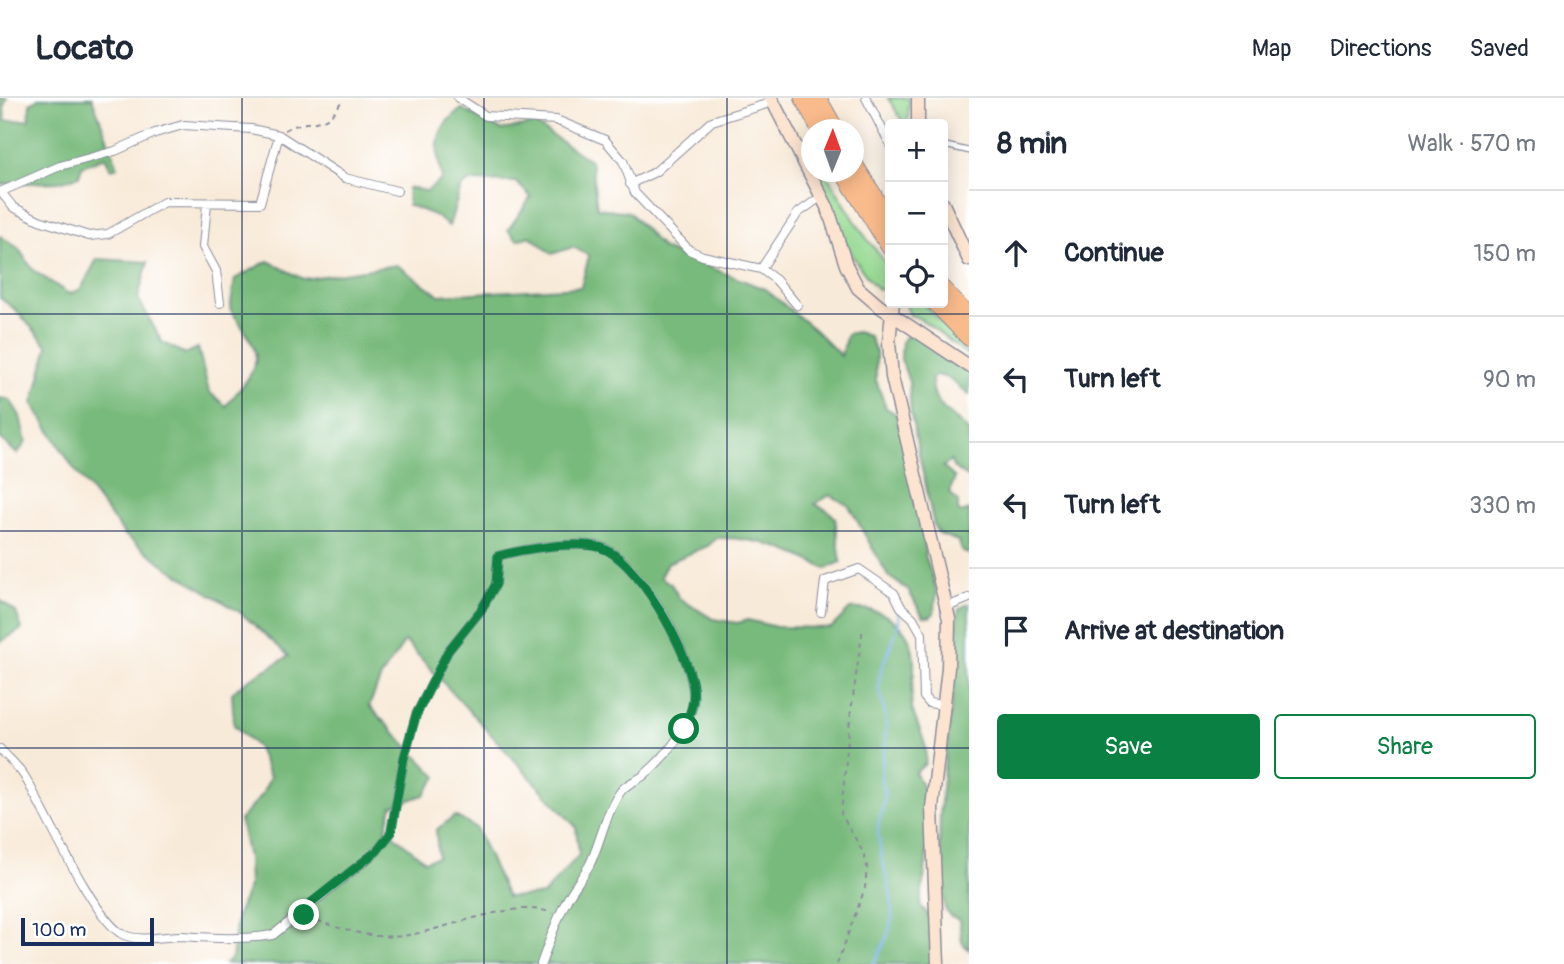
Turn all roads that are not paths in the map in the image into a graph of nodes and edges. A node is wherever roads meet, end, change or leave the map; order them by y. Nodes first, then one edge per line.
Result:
1 (458, 98) edge
2 (803, 98) edge
3 (818, 98) edge
4 (866, 98) edge
5 (918, 98) edge
6 (772, 100) edge
7 (814, 119) edge
8 (830, 119) edge
9 (918, 119) edge
10 (885, 134) edge
11 (279, 135) junction
12 (948, 146) edge
13 (969, 151) edge
14 (852, 182) edge
15 (864, 182) edge
16 (630, 184) junction
17 (397, 191) dead end
18 (1, 192) edge
19 (822, 196) junction
20 (207, 203) junction
21 (948, 216) edge
22 (883, 219) edge
23 (948, 222) edge
24 (955, 232) junction
25 (889, 245) edge
26 (969, 260) edge
27 (761, 269) junction
28 (948, 294) edge
29 (220, 303) dead end
30 (885, 303) edge
31 (797, 305) dead end
32 (890, 308) edge
33 (895, 308) edge
34 (939, 308) edge
35 (969, 317) edge
36 (969, 338) edge
37 (969, 366) edge
38 (969, 598) edge
39 (947, 607) junction
40 (821, 612) dead end
41 (943, 705) junction
42 (0, 749) edge
43 (541, 964) edge
44 (938, 964) edge

1 - 16 street
2 - 7 highway
3 - 8 highway
4 - 10 street
5 - 9 street
6 - 16 street
6 - 19 street
11 - 17 street
11 - 18 street
11 - 20 street
12 - 13 lane
14 - 22 highway
15 - 22 highway
16 - 27 street
18 - 20 street
19 - 27 street
19 - 30 street
20 - 29 street
21 - 24 street
22 - 25 highway
23 - 24 street
24 - 26 street
27 - 31 street
28 - 35 highway
32 - 39 street
33 - 37 street
34 - 36 highway
38 - 39 street
39 - 41 street
40 - 41 street
41 - 44 street
42 - 43 street

